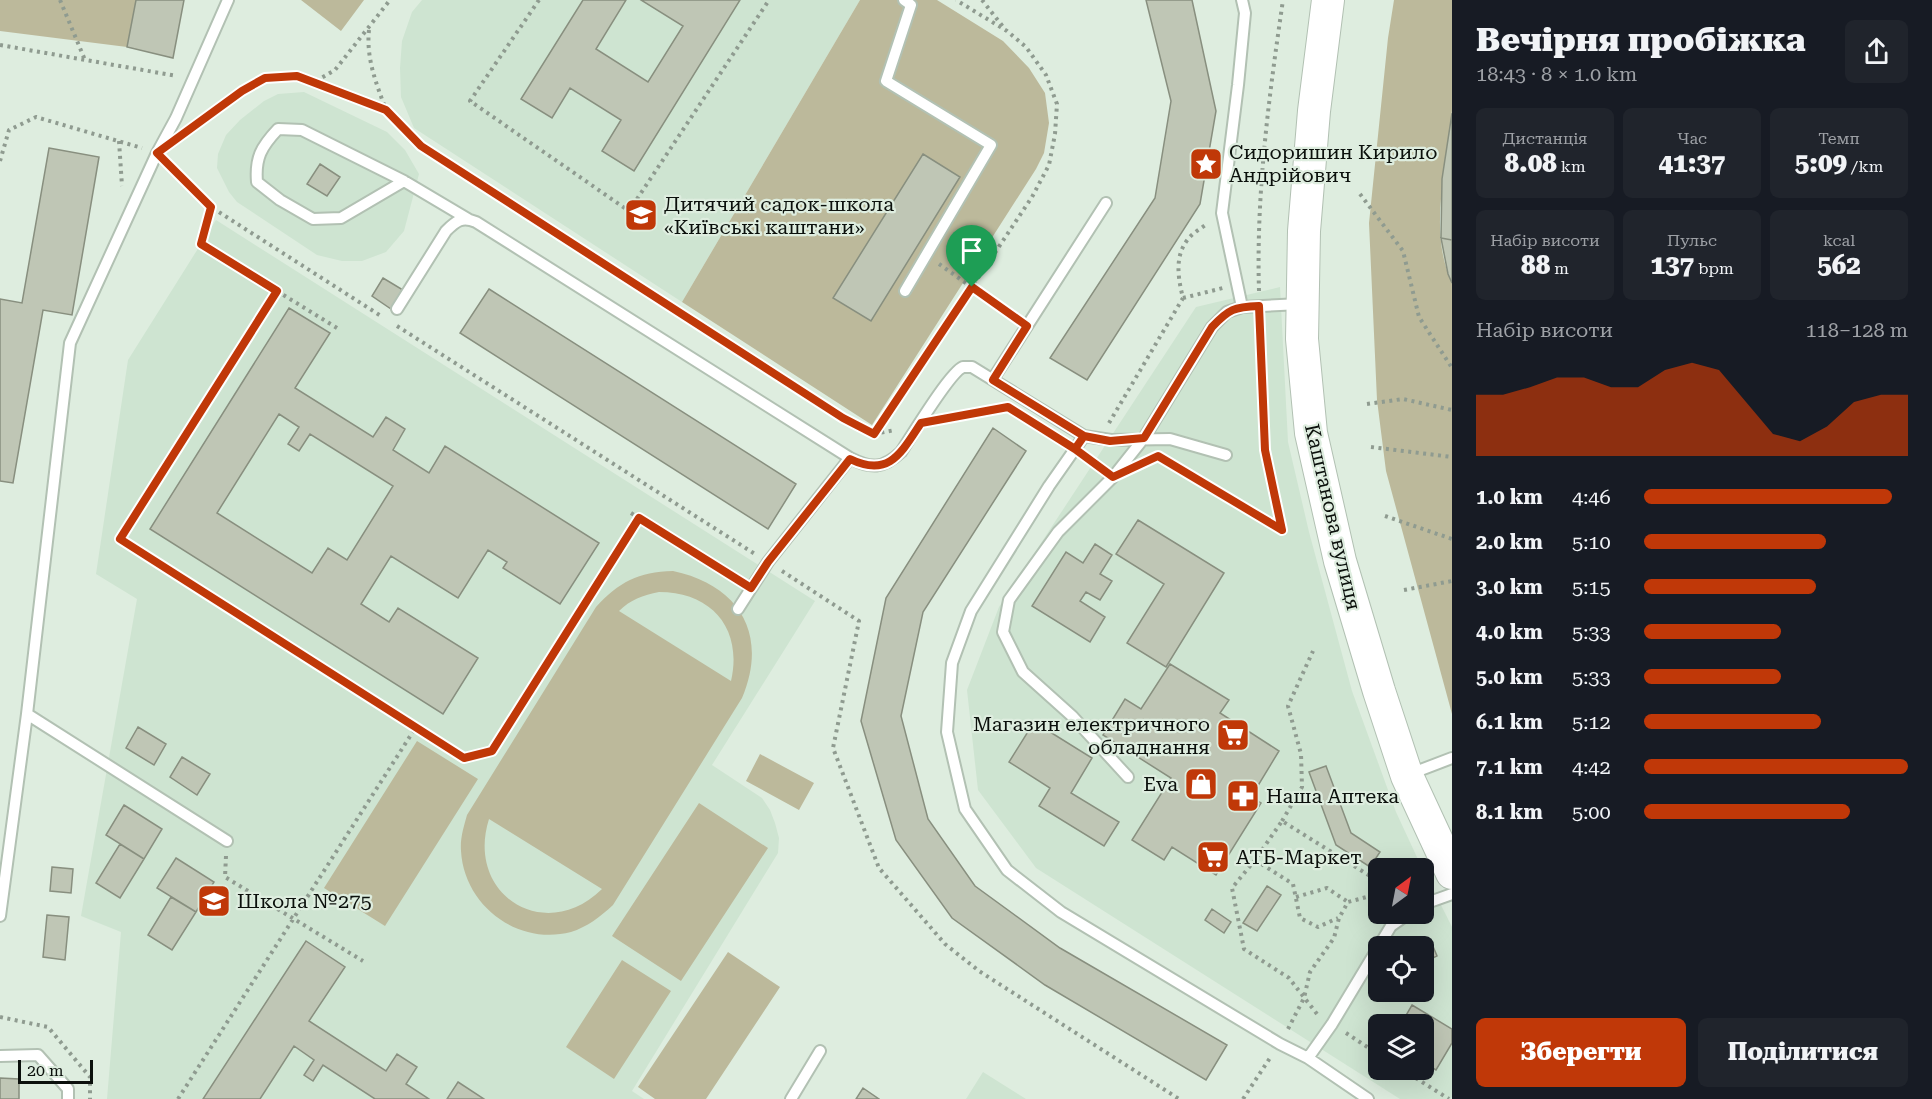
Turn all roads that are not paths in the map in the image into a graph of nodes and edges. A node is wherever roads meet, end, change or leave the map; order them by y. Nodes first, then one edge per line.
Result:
1 (228, 0) edge
2 (904, 0) edge
3 (1242, 0) edge
4 (1328, 0) edge
5 (404, 181) junction
6 (1106, 203) dead end
7 (468, 219) junction
8 (905, 291) dead end
9 (1303, 304) junction
10 (1242, 307) junction
11 (397, 309) dead end
12 (993, 380) junction
13 (1084, 436) junction
14 (1144, 438) junction
15 (1226, 455) dead end
16 (850, 459) junction
17 (738, 609) dead end
18 (27, 714) junction
19 (1452, 758) edge
20 (1407, 776) junction
21 (1128, 777) dead end
22 (226, 841) road end
23 (1452, 873) edge
24 (1452, 894) edge
25 (1434, 900) edge
26 (0, 916) edge
27 (1394, 924) edge
28 (820, 1051) dead end
29 (0, 1056) edge
30 (1308, 1058) junction
31 (68, 1099) edge
32 (791, 1099) edge
33 (1368, 1099) edge

1 - 18 lane
2 - 8 lane
3 - 10 lane
4 - 9 street, Каштанова вулиця
5 - 5 lane
5 - 7 lane
6 - 12 lane
7 - 11 lane
7 - 16 lane
9 - 10 lane
9 - 20 street, Каштанова вулиця
10 - 14 lane
12 - 13 lane
12 - 16 lane
13 - 14 lane
13 - 30 lane
14 - 15 lane
14 - 21 lane
16 - 17 lane
18 - 22 lane
18 - 26 lane
19 - 20 lane
20 - 23 street, Каштанова вулиця
24 - 25 lane
27 - 30 lane
28 - 32 lane
29 - 31 lane
30 - 33 lane

